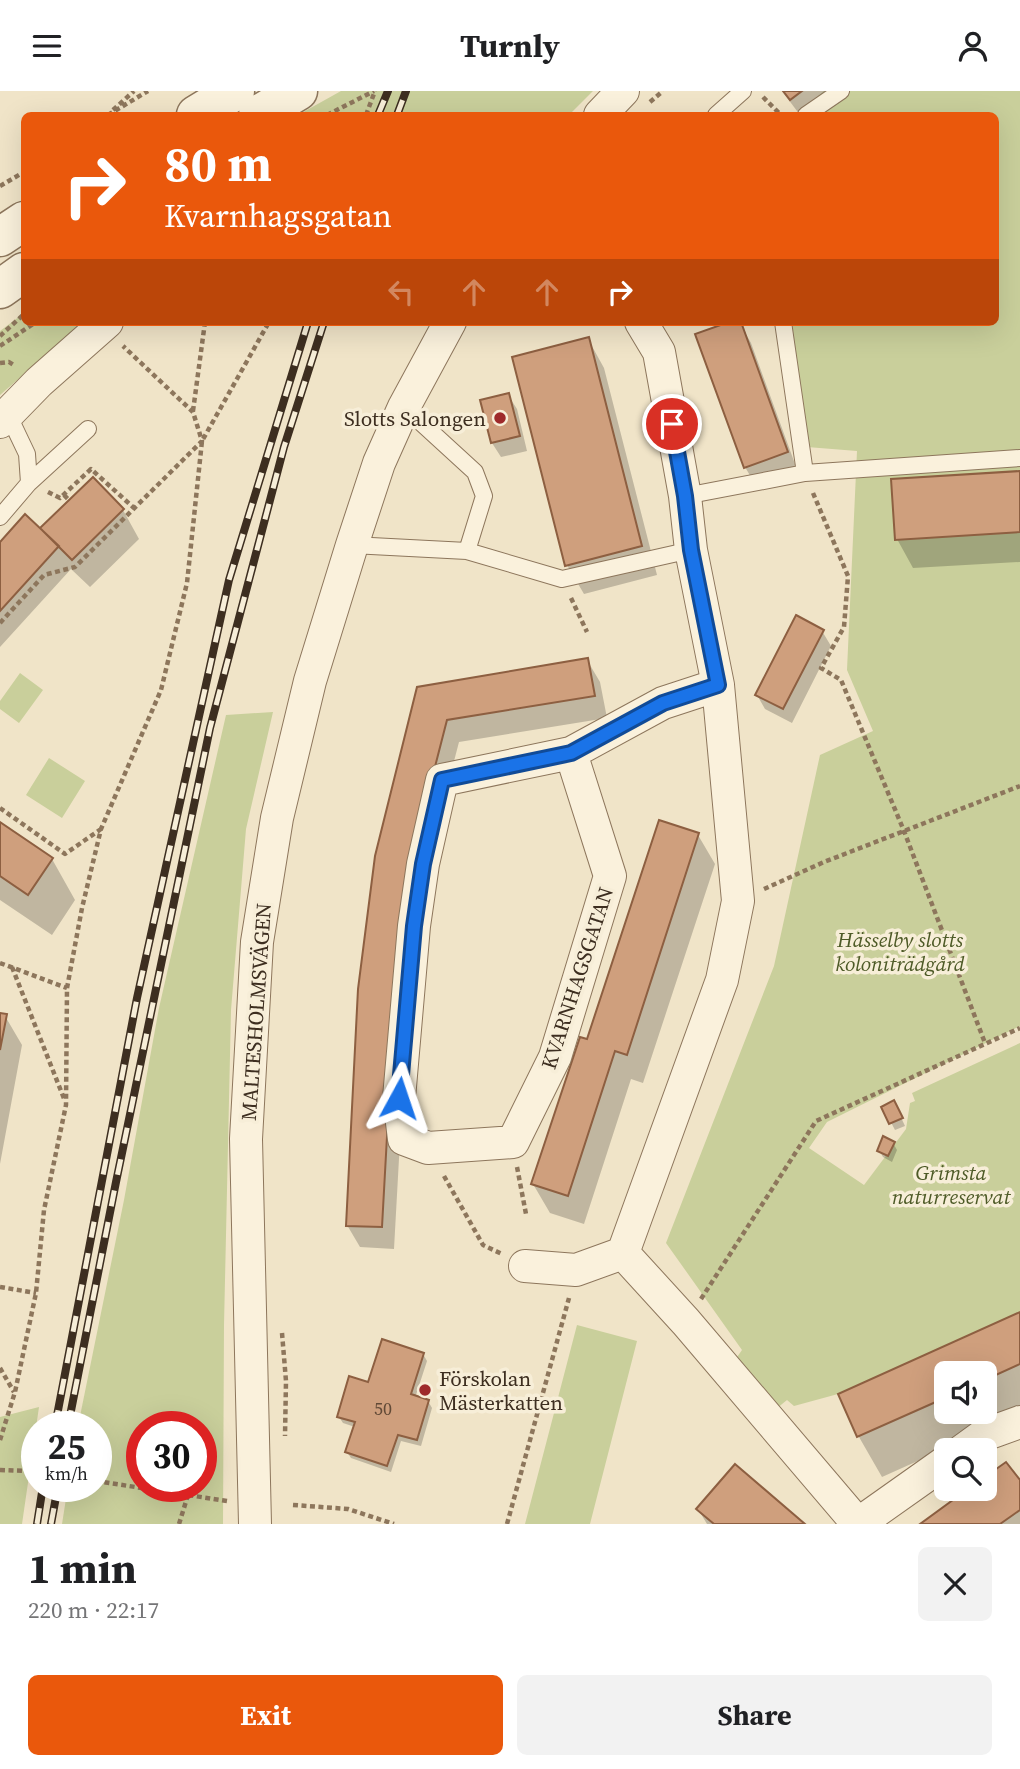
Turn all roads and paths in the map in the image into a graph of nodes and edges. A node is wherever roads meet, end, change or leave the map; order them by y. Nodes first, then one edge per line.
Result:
1 (134, 91) edge
2 (148, 91) edge
3 (235, 91) edge
4 (298, 91) edge
5 (374, 91) edge
6 (623, 91) edge
7 (743, 91) edge
8 (758, 91) edge
9 (841, 91) edge
10 (110, 112) edge
11 (112, 112) edge
12 (201, 112) edge
13 (263, 112) edge
14 (333, 112) edge
15 (367, 112) edge
16 (603, 112) edge
17 (719, 112) edge
18 (779, 112) edge
19 (810, 112) edge
20 (21, 174) edge
21 (0, 187) edge
22 (21, 223) edge
23 (0, 237) edge
24 (21, 274) edge
25 (0, 289) edge
26 (21, 316) edge
27 (30, 326) edge
28 (103, 326) edge
29 (107, 326) edge
30 (204, 326) edge
31 (267, 326) edge
32 (448, 326) edge
33 (643, 326) edge
34 (784, 326) edge
35 (0, 336) edge
36 (0, 346) edge
37 (404, 407) junction
38 (193, 412) junction
39 (4, 418) edge
40 (88, 429) dead end
41 (202, 441) junction
42 (1020, 458) edge
43 (805, 473) junction
44 (29, 483) junction
45 (64, 495) junction
46 (685, 496) junction
47 (69, 500) dead end
48 (134, 508) junction
49 (0, 517) edge
50 (352, 545) junction
51 (691, 550) junction
52 (467, 551) junction
53 (562, 579) junction
54 (0, 624) edge
55 (587, 632) dead end
56 (718, 685) junction
57 (571, 753) junction
58 (1020, 786) edge
59 (0, 808) edge
60 (102, 829) junction
61 (904, 831) junction
62 (738, 901) junction
63 (0, 963) edge
64 (12, 967) junction
65 (67, 988) junction
66 (1020, 1028) edge
67 (985, 1043) junction
68 (66, 1105) junction
69 (513, 1142) junction
70 (428, 1148) junction
71 (526, 1214) dead end
72 (623, 1253) junction
73 (524, 1266) joint
74 (576, 1270) junction
75 (0, 1287) edge
76 (36, 1293) junction
77 (686, 1322) junction
78 (282, 1325) dead end
79 (0, 1368) edge
80 (15, 1392) junction
81 (1020, 1422) edge
82 (980, 1438) edge
83 (0, 1440) edge
84 (285, 1446) dead end
85 (0, 1470) edge
86 (934, 1470) edge
87 (21, 1471) edge
88 (186, 1502) edge
89 (210, 1502) edge
90 (293, 1505) dead end
91 (245, 1513) edge
92 (179, 1524) edge
93 (394, 1524) edge
94 (507, 1524) edge
95 (858, 1524) edge

1 - 10 path
2 - 11 path
3 - 12 street
4 - 13 street
5 - 14 path
5 - 15 path
6 - 16 street
7 - 17 lane
8 - 18 path
9 - 19 lane
20 - 21 path
22 - 23 street
24 - 25 street
26 - 35 path
27 - 36 path
28 - 39 street
29 - 38 path
30 - 38 path
31 - 41 path
32 - 37 street, MALTESHOLMSVÄGEN
33 - 46 street
34 - 43 lane
37 - 50 street, MALTESHOLMSVÄGEN
37 - 52 lane
38 - 41 path
39 - 44 lane
40 - 44 lane
41 - 48 path
41 - 60 path
42 - 43 lane
43 - 46 lane
43 - 61 path
44 - 45 path
44 - 49 lane
45 - 47 path
45 - 48 path
46 - 51 street
48 - 54 path
50 - 52 lane
50 - 91 street, MALTESHOLMSVÄGEN
51 - 53 lane
51 - 56 street
52 - 53 lane
53 - 55 path
56 - 57 street
56 - 62 street
57 - 69 street, KVARNHAGSGATAN
57 - 70 street
58 - 61 path
59 - 60 path
60 - 65 path
61 - 62 path
61 - 67 path
62 - 72 street
63 - 64 path
64 - 65 path
64 - 68 path
65 - 68 path
66 - 67 path
67 - 77 path
68 - 76 path
69 - 70 street
69 - 71 path
70 - 73 path
72 - 74 street
72 - 77 street
73 - 74 street
74 - 94 path
75 - 76 path
76 - 80 path
77 - 95 street
78 - 84 path
79 - 80 path
80 - 83 path
81 - 82 street
85 - 87 path
86 - 95 street
88 - 92 path
89 - 91 path
90 - 93 path

